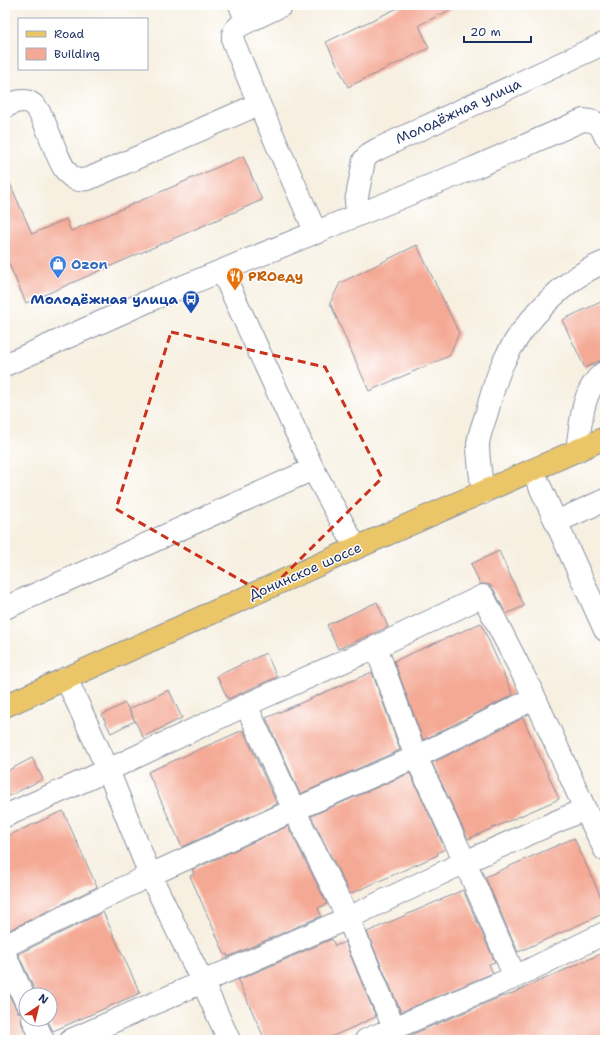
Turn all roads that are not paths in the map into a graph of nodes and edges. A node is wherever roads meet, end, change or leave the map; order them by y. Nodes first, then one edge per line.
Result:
1 (282, 5) edge
2 (243, 13) edge
3 (605, 43) edge
4 (259, 104) junction
5 (5, 107) edge
6 (605, 136) edge
7 (358, 216) junction
8 (316, 233) junction
9 (605, 262) edge
10 (222, 271) junction
11 (5, 365) edge
12 (605, 372) edge
13 (605, 438) edge
14 (577, 451) junction
15 (313, 469) junction
16 (533, 470) junction
17 (483, 493) junction
18 (605, 500) edge
19 (556, 522) junction
20 (356, 548) junction
21 (5, 608) edge
22 (605, 630) edge
23 (376, 647) junction
24 (66, 678) junction
25 (535, 698) junction
26 (246, 704) junction
27 (5, 706) edge
28 (416, 757) junction
29 (108, 770) junction
30 (585, 809) junction
31 (294, 810) junction
32 (5, 816) edge
33 (605, 850) edge
34 (465, 862) junction
35 (150, 875) junction
36 (348, 918) junction
37 (605, 934) edge
38 (5, 946) edge
39 (5, 955) edge
40 (515, 977) junction
41 (203, 983) junction
42 (19, 987) edge
43 (37, 1027) edge
44 (394, 1028) junction
45 (43, 1040) edge
46 (71, 1040) edge
47 (229, 1040) edge
48 (366, 1040) edge

1 - 2 street
2 - 4 street
3 - 7 street, Молодёжная улица
4 - 5 street
4 - 8 street
6 - 7 street
7 - 8 street
8 - 10 street
9 - 17 street
10 - 11 street
10 - 15 street
12 - 14 street
13 - 14 main road, Донинское шоссе
14 - 16 main road, Донинское шоссе
15 - 20 street
15 - 21 street
16 - 17 main road, Донинское шоссе
16 - 19 street
17 - 20 main road, Донинское шоссе
18 - 19 street
19 - 22 street
20 - 24 main road, Донинское шоссе
23 - 25 street
23 - 26 street
23 - 28 street
24 - 27 main road, Донинское шоссе
24 - 29 street
25 - 28 street
25 - 30 street
26 - 29 street
26 - 31 street
28 - 31 street
28 - 34 street
29 - 32 street
29 - 35 street
30 - 33 street
30 - 34 street
31 - 35 street
31 - 36 street
34 - 36 street
34 - 40 street
35 - 38 street
35 - 41 street
36 - 41 street
36 - 44 street
37 - 40 street
39 - 42 street
40 - 44 street
41 - 46 street
41 - 47 street
43 - 45 street
44 - 48 street

